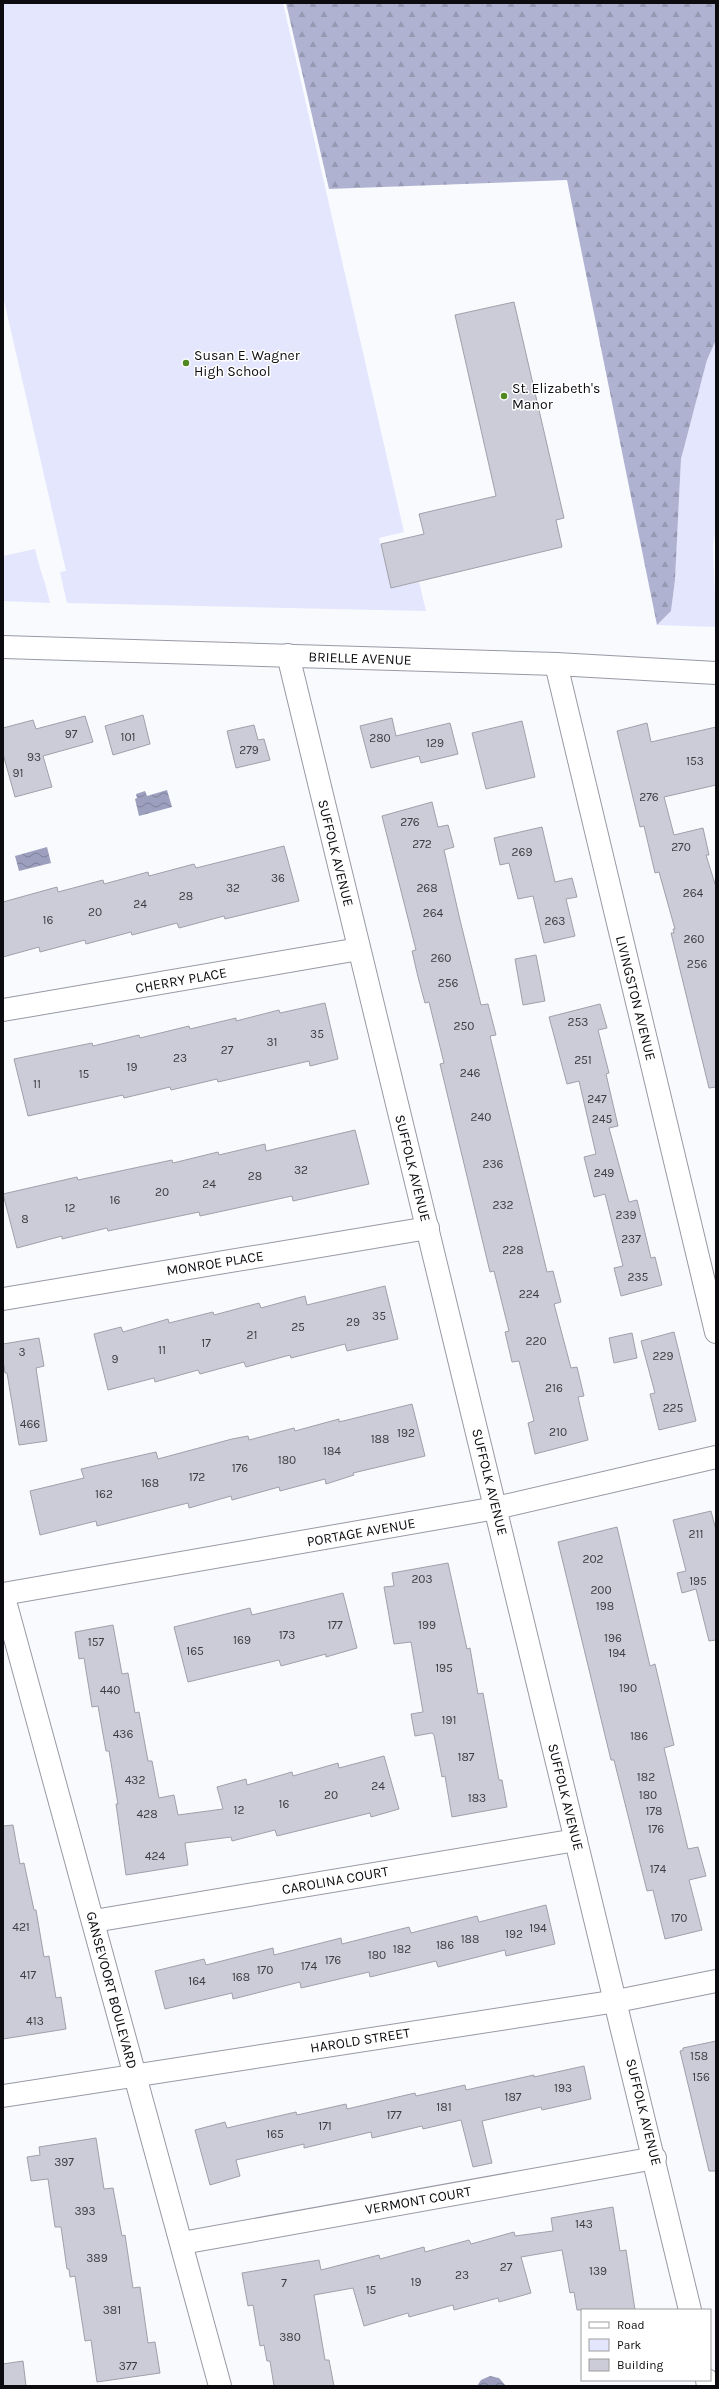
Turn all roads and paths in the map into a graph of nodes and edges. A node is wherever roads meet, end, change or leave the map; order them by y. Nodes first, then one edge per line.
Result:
1 (3, 647) edge
2 (288, 655) junction
3 (556, 664) junction
4 (716, 673) edge
5 (359, 949) junction
6 (3, 1010) edge
7 (428, 1228) junction
8 (3, 1299) edge
9 (716, 1332) edge
10 (716, 1457) edge
11 (496, 1508) junction
12 (3, 1594) edge
13 (576, 1840) junction
14 (94, 1921) junction
15 (716, 1981) edge
16 (617, 2001) junction
17 (134, 2075) junction
18 (3, 2096) edge
19 (655, 2158) junction
20 (182, 2243) junction
21 (690, 2309) edge
22 (220, 2386) edge

1 - 2 street, BRIELLE AVENUE
2 - 3 street, BRIELLE AVENUE
2 - 5 street, SUFFOLK AVENUE
3 - 4 street, BRIELLE AVENUE
3 - 9 street, LIVINGSTON AVENUE
5 - 6 street, CHERRY PLACE
5 - 7 street, SUFFOLK AVENUE
7 - 8 street, MONROE PLACE
7 - 11 street, SUFFOLK AVENUE
10 - 11 street, PORTAGE AVENUE
11 - 12 street, PORTAGE AVENUE
11 - 13 street, SUFFOLK AVENUE
12 - 14 street, GANSEVOORT BOULEVARD
13 - 14 street, CAROLINA COURT
13 - 16 street, SUFFOLK AVENUE
14 - 17 street, GANSEVOORT BOULEVARD
15 - 16 street, HAROLD STREET
16 - 17 street, HAROLD STREET
16 - 19 street, SUFFOLK AVENUE
17 - 18 street, HAROLD STREET
17 - 20 street, GANSEVOORT BOULEVARD
19 - 20 street, VERMONT COURT
19 - 21 street, SUFFOLK AVENUE
20 - 22 street, GANSEVOORT BOULEVARD

